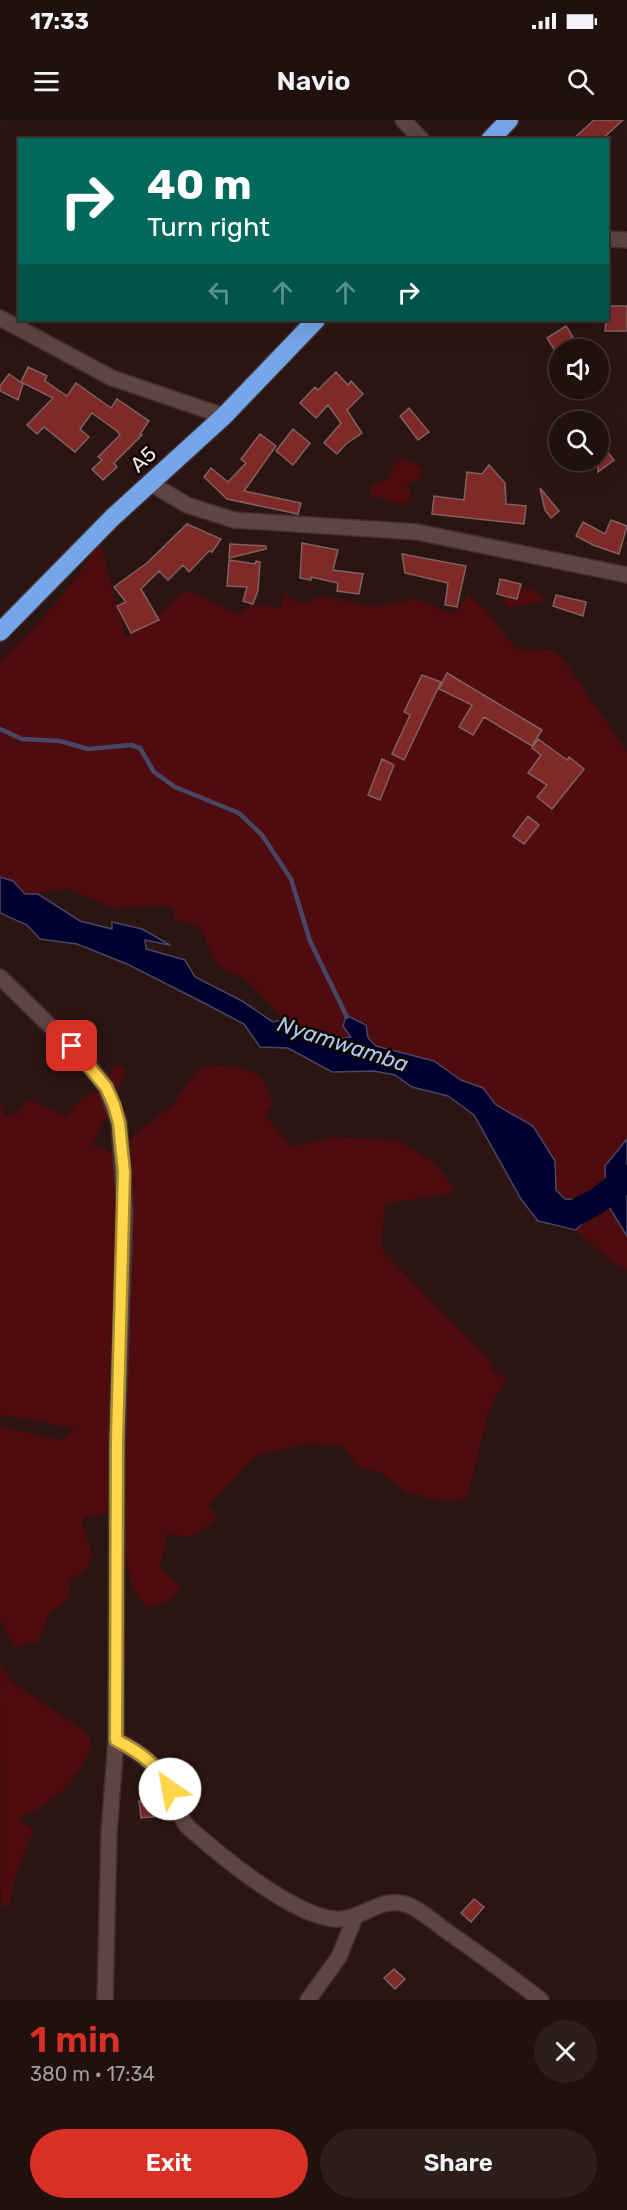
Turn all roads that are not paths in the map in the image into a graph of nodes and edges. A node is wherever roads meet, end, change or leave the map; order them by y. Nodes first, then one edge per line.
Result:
1 (403, 120) edge
2 (509, 120) edge
3 (420, 138) edge
4 (492, 138) edge
5 (609, 239) edge
6 (627, 240) edge
7 (0, 318) edge
8 (315, 321) edge
9 (224, 416) junction
10 (150, 483) junction
11 (627, 575) edge
12 (0, 632) edge
13 (0, 977) edge
14 (116, 1740) junction
15 (355, 1917) junction
16 (105, 2000) edge
17 (308, 2000) edge
18 (541, 2000) edge

1 - 3 street
2 - 4 highway
5 - 6 street
7 - 9 street
8 - 9 highway, A5 / A5
9 - 10 highway, A5 / A5
10 - 11 street
10 - 12 highway, A5 / A5
13 - 14 street
14 - 15 street
14 - 16 street
15 - 17 street
15 - 18 street

